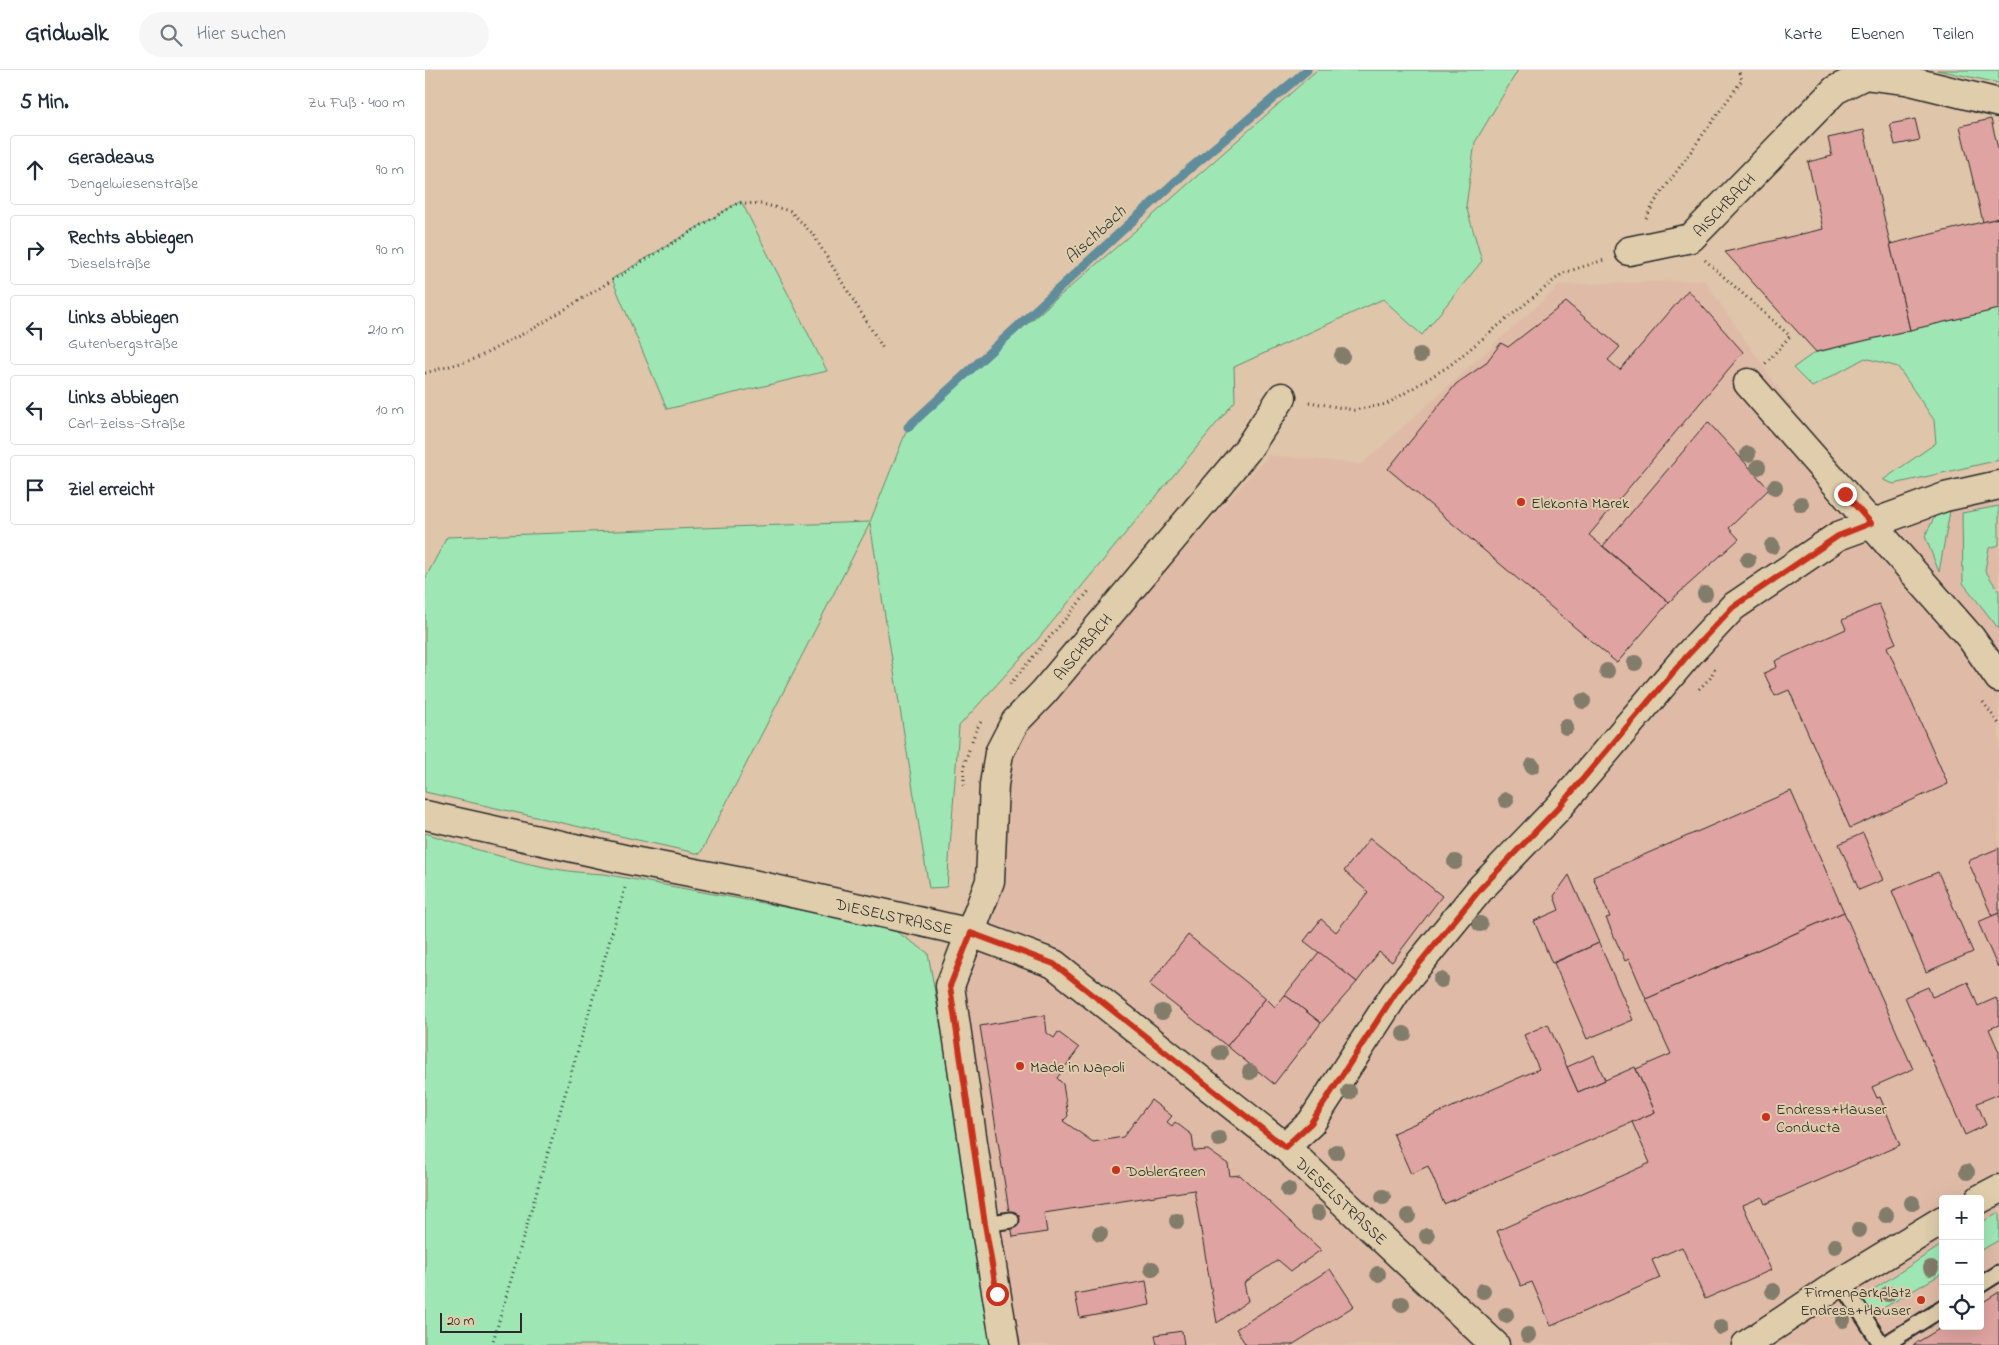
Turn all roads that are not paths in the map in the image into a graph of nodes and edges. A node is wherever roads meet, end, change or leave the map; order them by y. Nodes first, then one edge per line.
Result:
1 (1999, 103) edge
2 (1629, 251) road end
3 (1748, 383) road end
4 (1282, 397) road end
5 (1999, 485) edge
6 (1871, 523) junction
7 (1999, 678) edge
8 (425, 816) edge
9 (971, 933) junction
10 (1285, 1147) junction
11 (1999, 1189) edge
12 (1984, 1197) edge
13 (1939, 1222) edge
14 (1999, 1274) edge
15 (1841, 1282) junction
16 (1984, 1283) edge
17 (1939, 1310) edge
18 (1005, 1345) edge
19 (1495, 1345) edge
20 (1746, 1345) edge
21 (1883, 1345) edge

1 - 2 street, AISCHBACH
3 - 6 street
4 - 9 street, AISCHBACH
5 - 6 street
6 - 7 street
6 - 10 street
8 - 9 street, DIESELSTRASSE
9 - 10 street, DIESELSTRASSE
9 - 18 street, AISCHBACH
10 - 19 street, DIESELSTRASSE
11 - 12 street
13 - 15 street
14 - 16 lane
15 - 20 street
15 - 21 lane
17 - 21 lane

